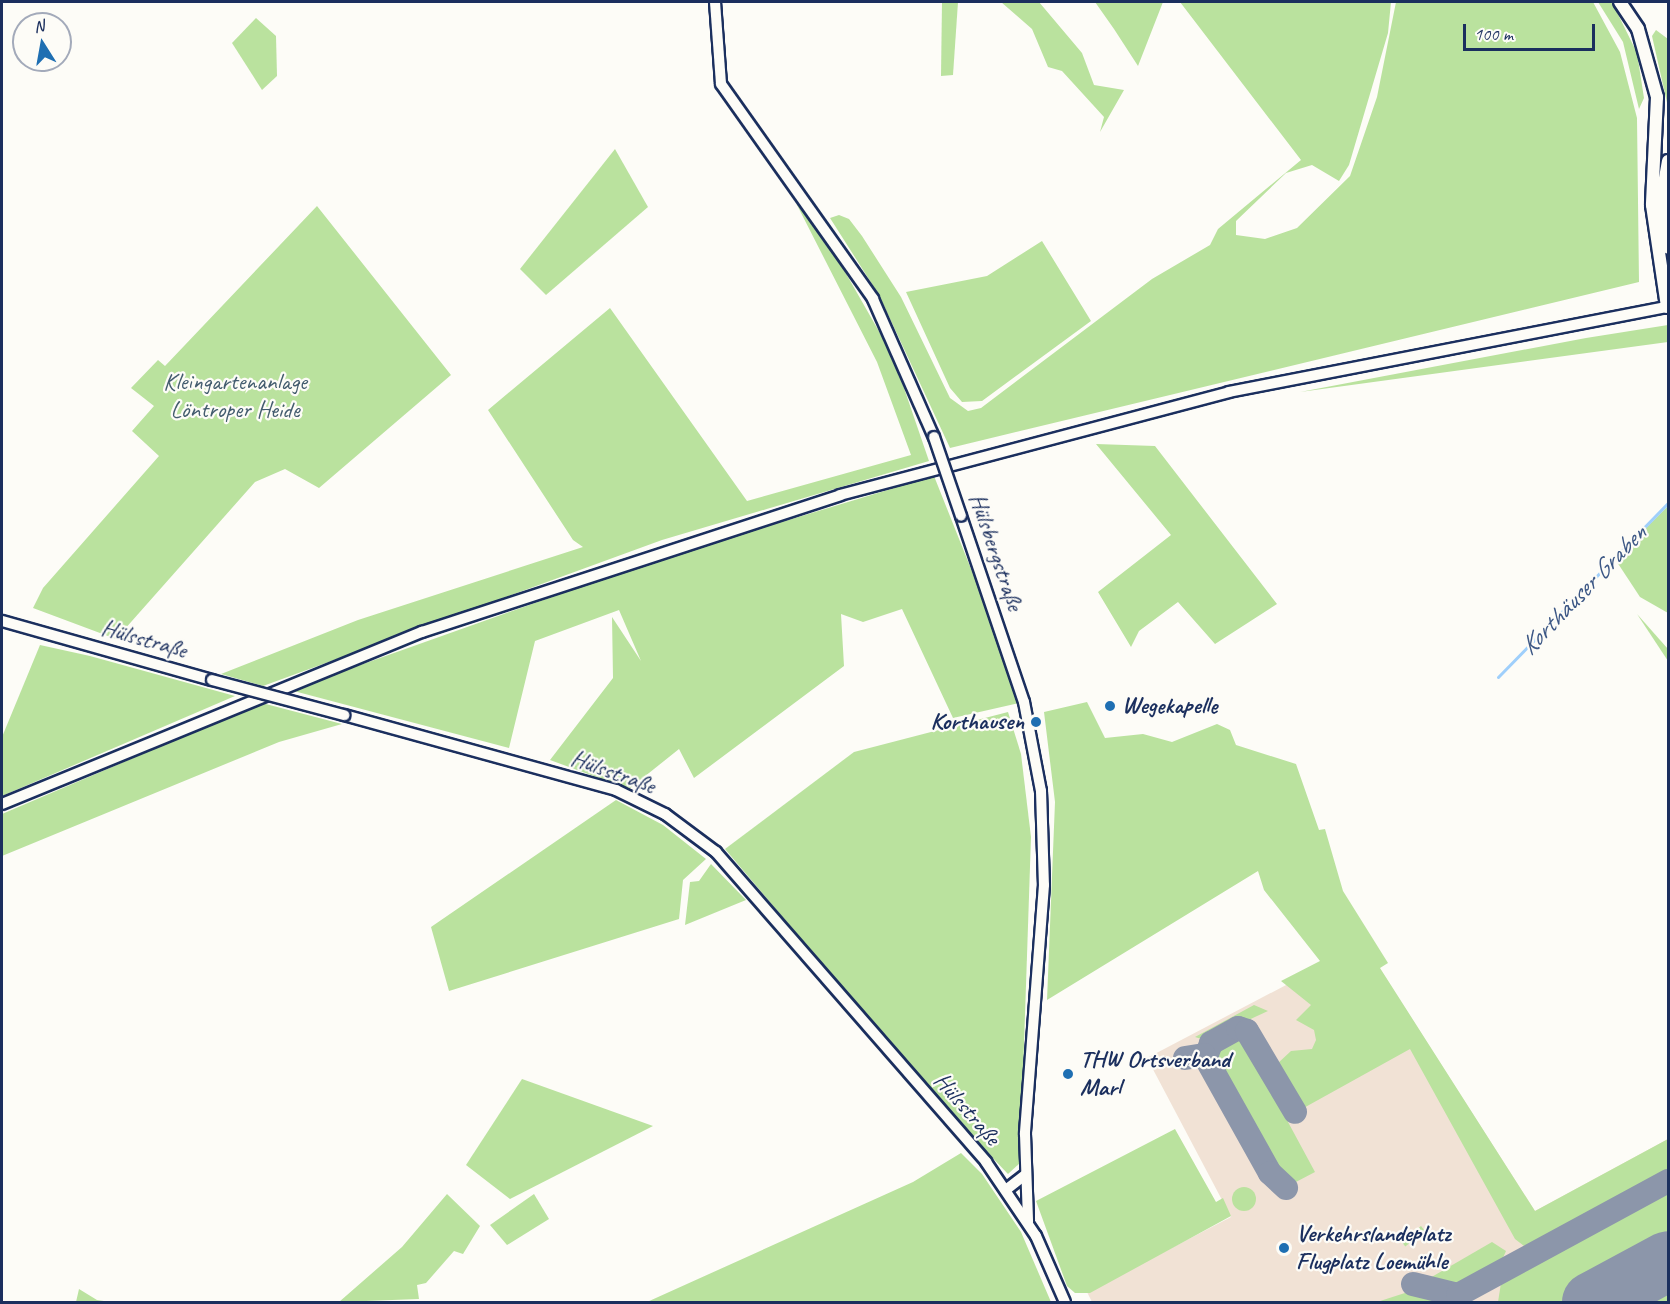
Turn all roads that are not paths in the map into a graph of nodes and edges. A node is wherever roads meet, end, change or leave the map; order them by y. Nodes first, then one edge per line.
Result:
1 (715, 2) edge
2 (1620, 2) edge
3 (1668, 162) edge
4 (1668, 248) edge
5 (1668, 307) edge
6 (2, 621) edge
7 (2, 804) edge
8 (1025, 1175) junction
9 (1006, 1190) junction
10 (1028, 1222) junction
11 (1065, 1302) edge

1 - 8 street, Hülsbergstraße, bridge
2 - 5 highway
3 - 4 highway
5 - 7 street
6 - 9 street, Hülsstraße, bridge
8 - 9 street
8 - 10 street, Hülsbergstraße
9 - 10 street, Hülsstraße
10 - 11 street, Hülsstraße

